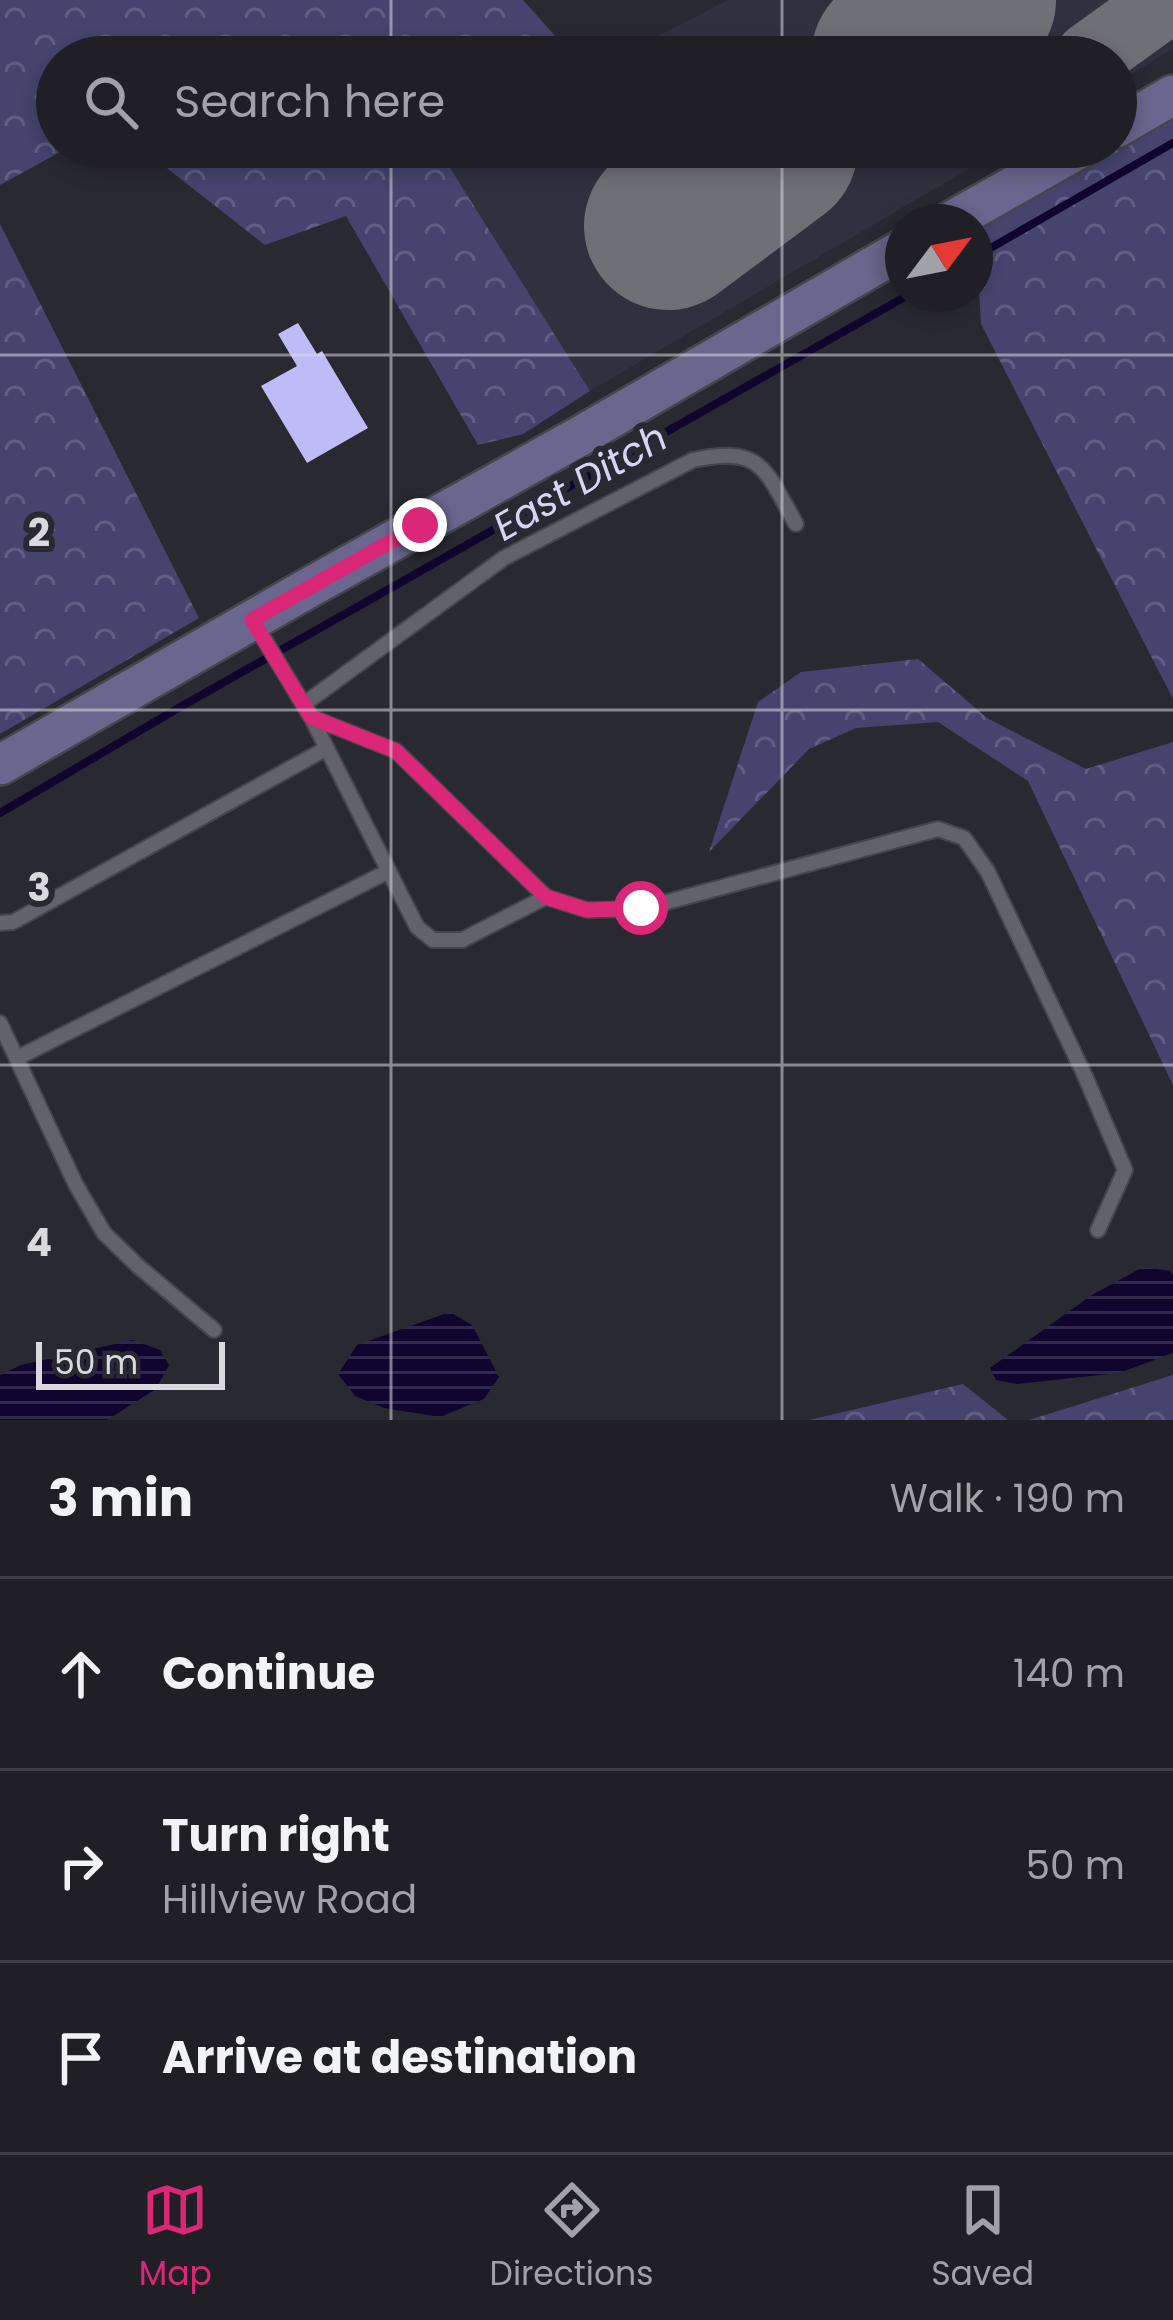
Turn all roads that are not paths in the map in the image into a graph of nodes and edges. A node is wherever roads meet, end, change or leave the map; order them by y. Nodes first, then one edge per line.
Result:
1 (1173, 95) edge
2 (1137, 116) edge
3 (1045, 168) edge
4 (982, 204) edge
5 (885, 259) edge
6 (796, 524) dead end
7 (258, 630) junction
8 (307, 710) junction
9 (327, 748) junction
10 (0, 765) edge
11 (389, 872) junction
12 (546, 897) junction
13 (0, 923) edge
14 (0, 1022) edge
15 (16, 1058) junction
16 (1098, 1230) dead end
17 (214, 1330) dead end

1 - 2 street
3 - 4 street
5 - 7 street
6 - 8 lane
7 - 8 lane
7 - 10 street
8 - 9 lane
8 - 12 lane
9 - 11 lane
9 - 13 lane
11 - 12 lane
11 - 15 lane
12 - 16 lane
14 - 15 lane
15 - 17 lane

